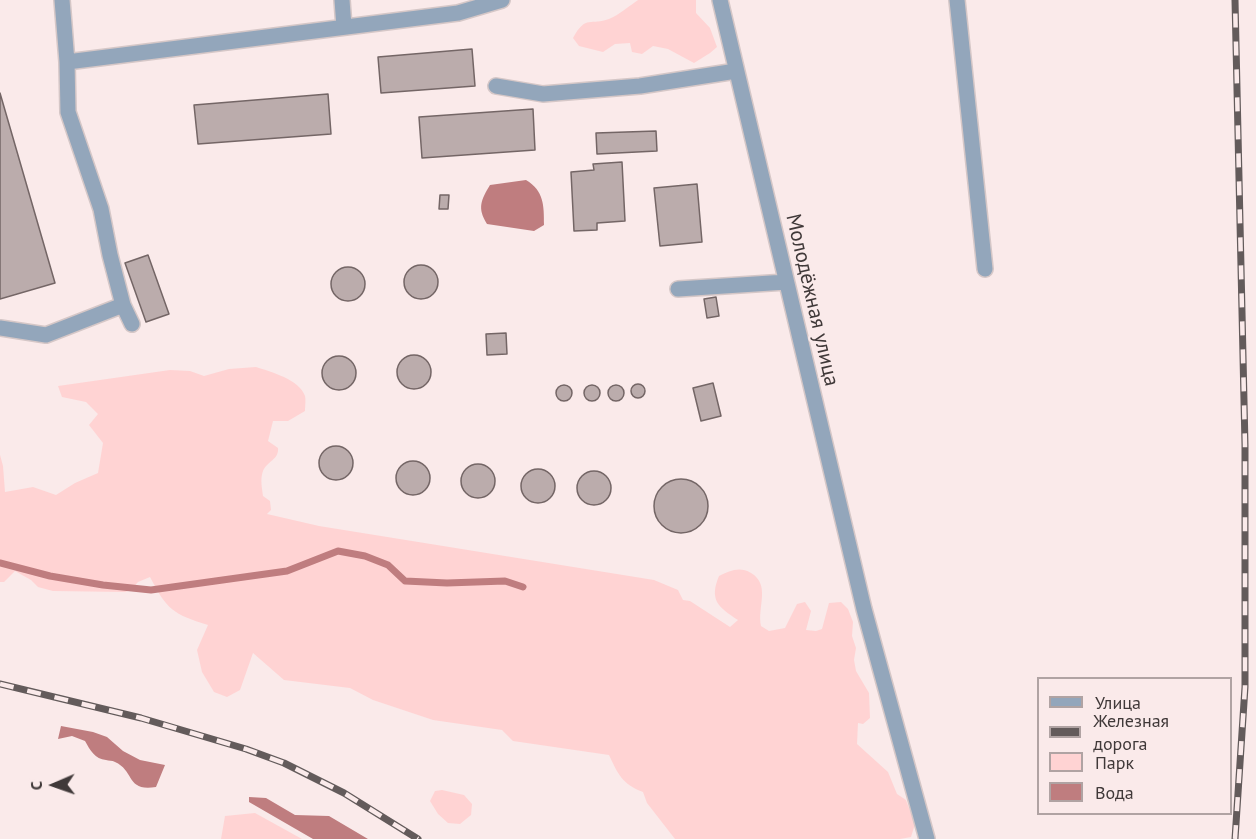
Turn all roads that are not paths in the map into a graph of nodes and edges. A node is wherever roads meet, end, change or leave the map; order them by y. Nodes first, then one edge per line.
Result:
1 (62, 0) edge
2 (342, 0) edge
3 (502, 0) edge
4 (720, 0) edge
5 (957, 0) edge
6 (345, 27) junction
7 (67, 62) junction
8 (736, 71) junction
9 (496, 86) dead end
10 (986, 269) dead end
11 (786, 282) junction
12 (678, 289) dead end
13 (123, 305) junction
14 (132, 324) dead end
15 (0, 328) edge
16 (927, 839) edge

1 - 7 street
2 - 6 street
3 - 6 street
4 - 8 street, Молодёжная улица
5 - 10 street
6 - 7 street
7 - 13 street
8 - 9 street
8 - 11 street, Молодёжная улица
11 - 12 street
11 - 16 street, Молодёжная улица
13 - 14 street
13 - 15 street

